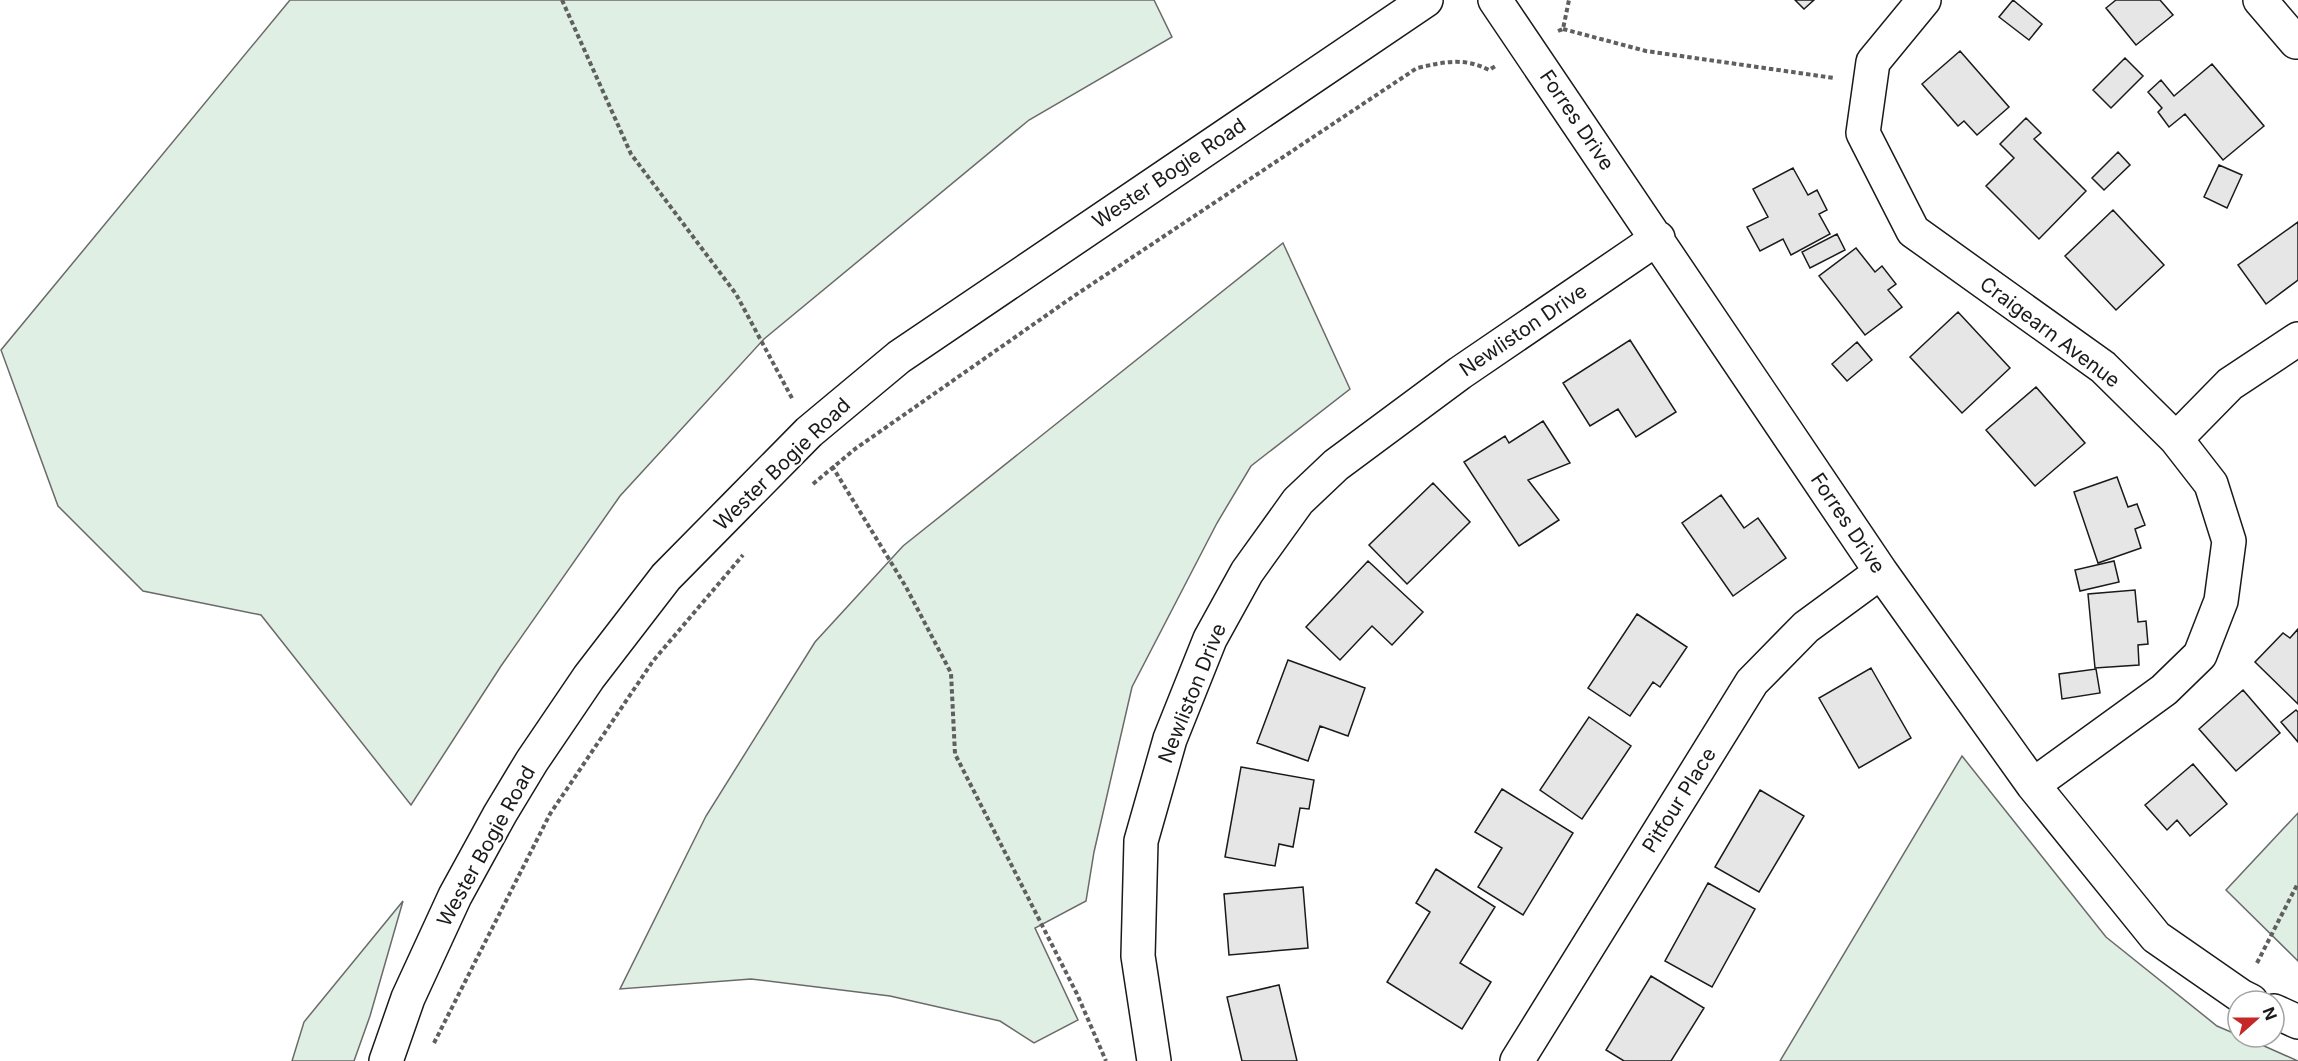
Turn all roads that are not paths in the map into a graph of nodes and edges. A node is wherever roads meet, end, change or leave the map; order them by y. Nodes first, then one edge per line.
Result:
1 (1426, 0) edge
2 (1495, 0) edge
3 (1924, 0) edge
4 (2260, 0) edge
5 (2295, 42) dead end
6 (1658, 238) junction
7 (2298, 339) edge
8 (2176, 439) junction
9 (1881, 572) junction
10 (2033, 785) junction
11 (2231, 989) edge
12 (386, 1061) edge
13 (1154, 1061) edge
14 (1517, 1061) edge

1 - 12 street, Wester Bogie Road
2 - 6 street, Forres Drive
3 - 8 street, Craigearn Avenue
4 - 5 street
6 - 9 street, Forres Drive
6 - 13 street, Newliston Drive
7 - 8 street
8 - 10 street, Craigearn Avenue
9 - 10 street, Forres Drive
9 - 14 street, Pitfour Place
10 - 11 street, Forres Drive

